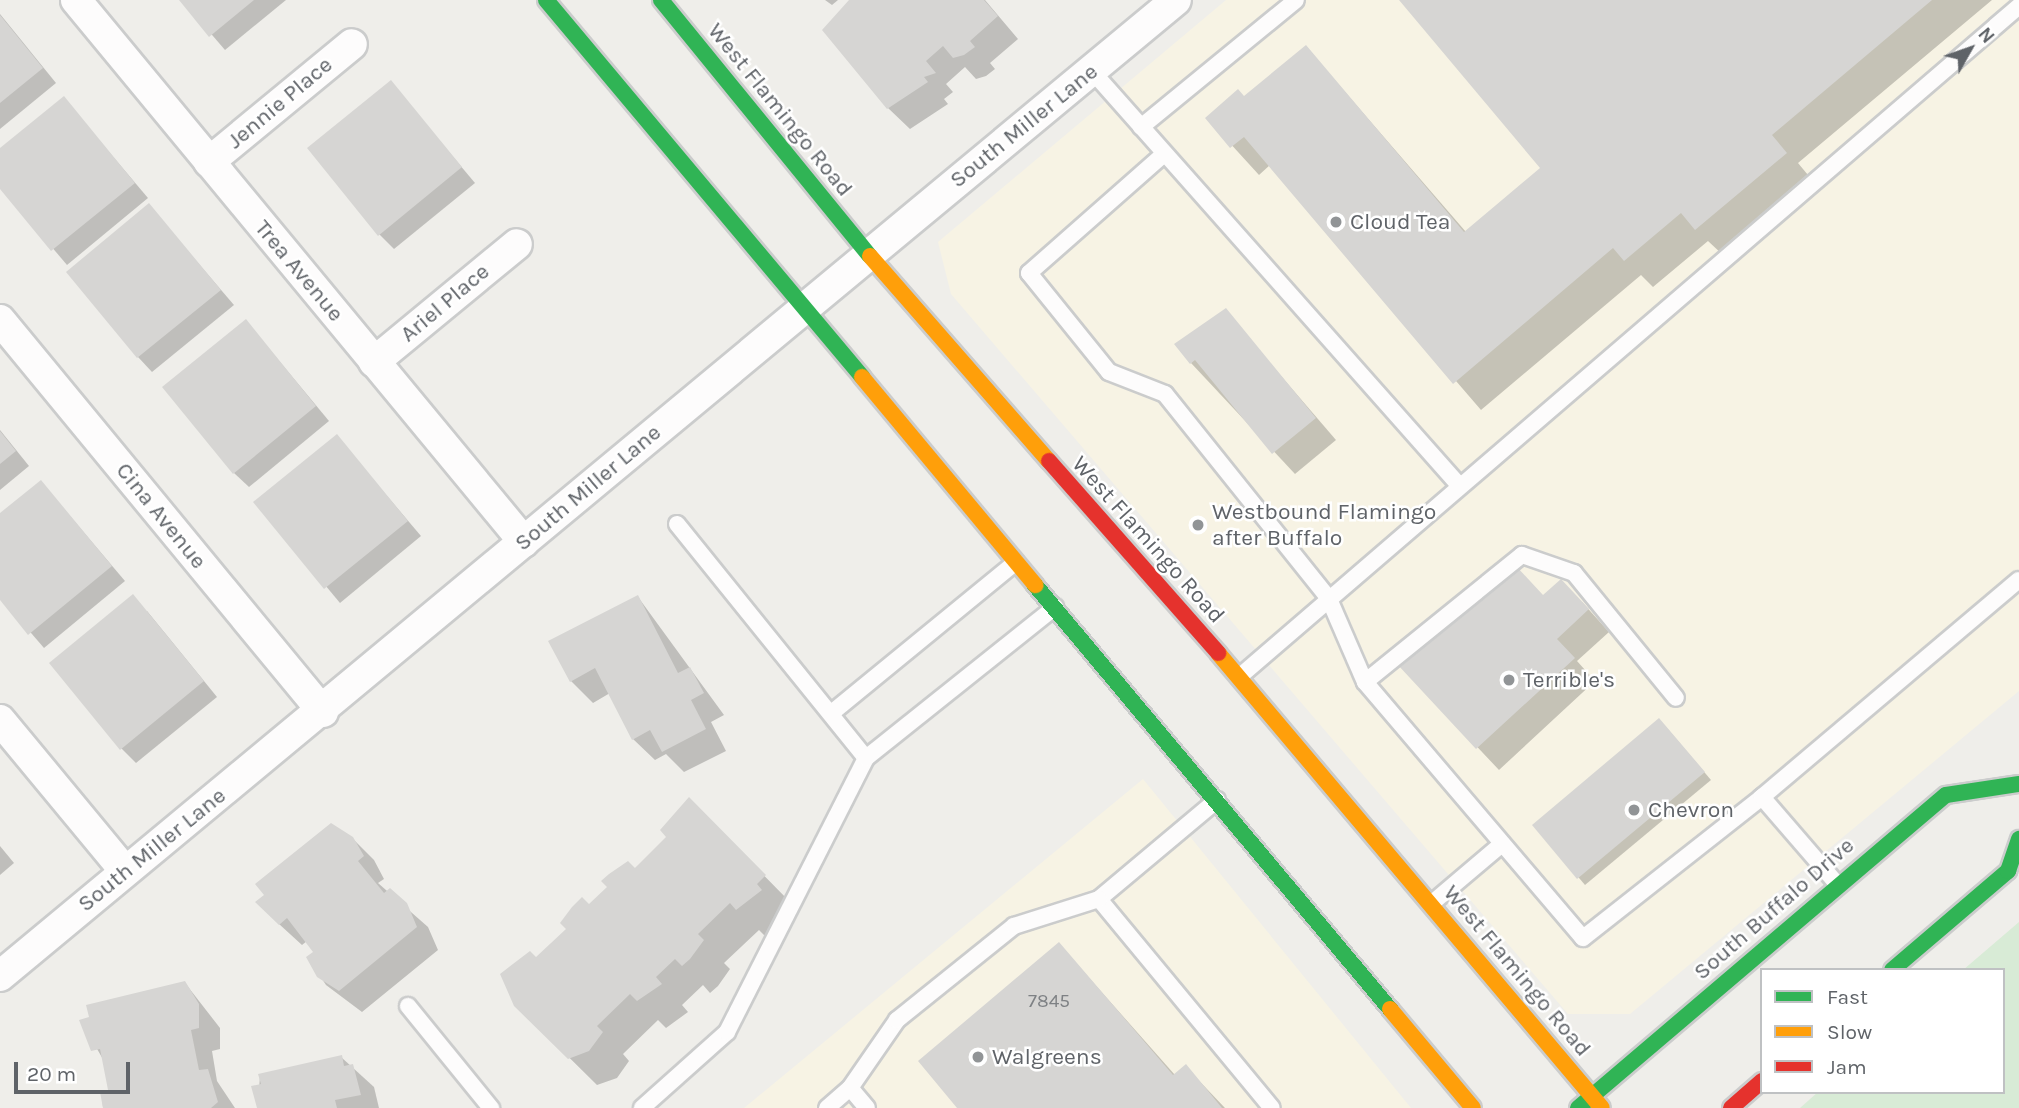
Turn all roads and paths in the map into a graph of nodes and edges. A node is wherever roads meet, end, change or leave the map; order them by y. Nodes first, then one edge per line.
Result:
1 (76, 0) edge
2 (546, 0) edge
3 (661, 0) edge
4 (1176, 0) edge
5 (1296, 0) edge
6 (2019, 6) edge
7 (352, 44) dead end
8 (1092, 71) junction
9 (1141, 127) junction
10 (1164, 153) junction
11 (209, 162) junction
12 (517, 244) dead end
13 (867, 253) junction
14 (802, 307) junction
15 (0, 320) edge
16 (374, 362) junction
17 (1457, 483) junction
18 (677, 524) dead end
19 (524, 542) junction
20 (1016, 561) junction
21 (2019, 580) edge
22 (1329, 599) junction
23 (1055, 607) junction
24 (1240, 677) junction
25 (1365, 682) junction
26 (1676, 698) dead end
27 (834, 711) junction
28 (323, 712) junction
29 (0, 720) edge
30 (866, 758) junction
31 (2019, 784) edge
32 (1762, 797) junction
33 (1217, 800) junction
34 (2019, 839) edge
35 (1502, 845) junction
36 (125, 871) junction
37 (1837, 884) junction
38 (1099, 899) junction
39 (1431, 904) junction
40 (1894, 968) edge
41 (0, 976) edge
42 (408, 1006) dead end
43 (1760, 1084) edge
44 (850, 1088) junction
45 (1597, 1102) edge
46 (491, 1108) edge
47 (642, 1108) edge
48 (827, 1108) edge
49 (867, 1108) edge
50 (1272, 1108) edge
51 (1473, 1108) edge
52 (1578, 1108) edge
53 (1731, 1108) edge

1 - 11 street, Trea Avenue
2 - 14 main road
3 - 13 main road, West Flamingo Road
4 - 8 street, South Miller Lane
5 - 9 lane
6 - 17 lane
7 - 11 street, Jennie Place
8 - 9 lane
8 - 13 street, South Miller Lane
9 - 10 lane
10 - 17 lane
10 - 22 lane
11 - 16 street, Trea Avenue
12 - 16 street, Ariel Place
13 - 14 street, South Miller Lane
13 - 24 main road, West Flamingo Road
14 - 19 street, South Miller Lane
14 - 20 main road
15 - 28 street, Cina Avenue
16 - 19 street, Trea Avenue
17 - 22 lane
18 - 27 lane
19 - 28 street, South Miller Lane
20 - 23 main road
20 - 27 lane
21 - 32 lane
22 - 24 lane
22 - 25 lane
23 - 30 lane
23 - 33 main road
24 - 39 main road, West Flamingo Road
25 - 26 lane
25 - 35 lane
27 - 30 lane
28 - 36 street, South Miller Lane
29 - 36 street
30 - 47 lane
31 - 37 main road, South Buffalo Drive
32 - 35 lane
32 - 37 lane
33 - 38 lane
33 - 51 main road
34 - 40 main road
35 - 39 lane
36 - 41 street, South Miller Lane
37 - 45 main road, South Buffalo Drive
38 - 44 lane
38 - 50 lane
39 - 45 main road, West Flamingo Road
42 - 46 lane
43 - 53 main road
44 - 48 lane
44 - 49 lane
45 - 52 main road, South Buffalo Drive

